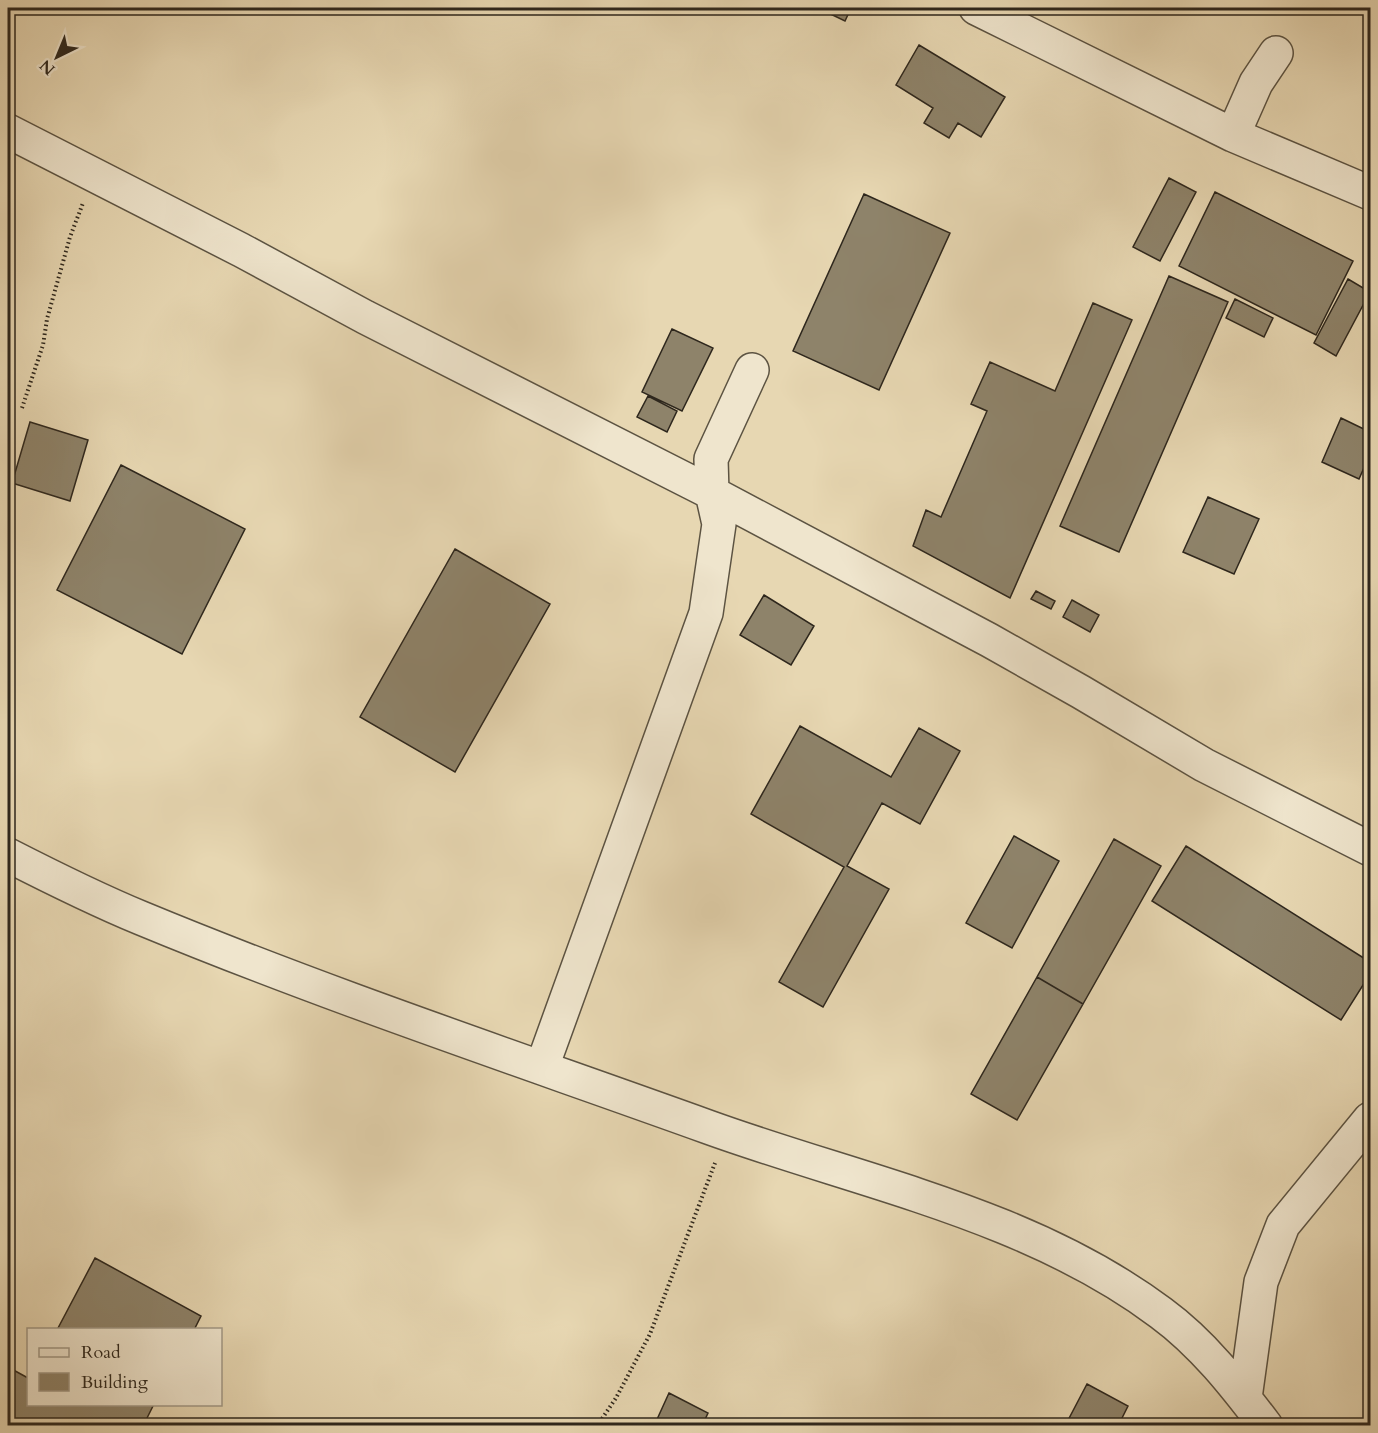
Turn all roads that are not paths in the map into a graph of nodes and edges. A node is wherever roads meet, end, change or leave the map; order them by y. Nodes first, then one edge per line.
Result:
1 (976, 8) edge
2 (1276, 53) dead end
3 (8, 131) edge
4 (1233, 135) junction
5 (1371, 194) edge
6 (752, 370) dead end
7 (712, 494) junction
8 (1371, 849) edge
9 (8, 855) edge
10 (542, 1067) junction
11 (1371, 1119) edge
12 (1245, 1398) junction
13 (1266, 1425) edge

1 - 4 street
2 - 4 street
3 - 7 street
4 - 5 street
6 - 7 street
7 - 8 street
7 - 10 street
9 - 10 street
10 - 12 street
11 - 12 street
12 - 13 street

